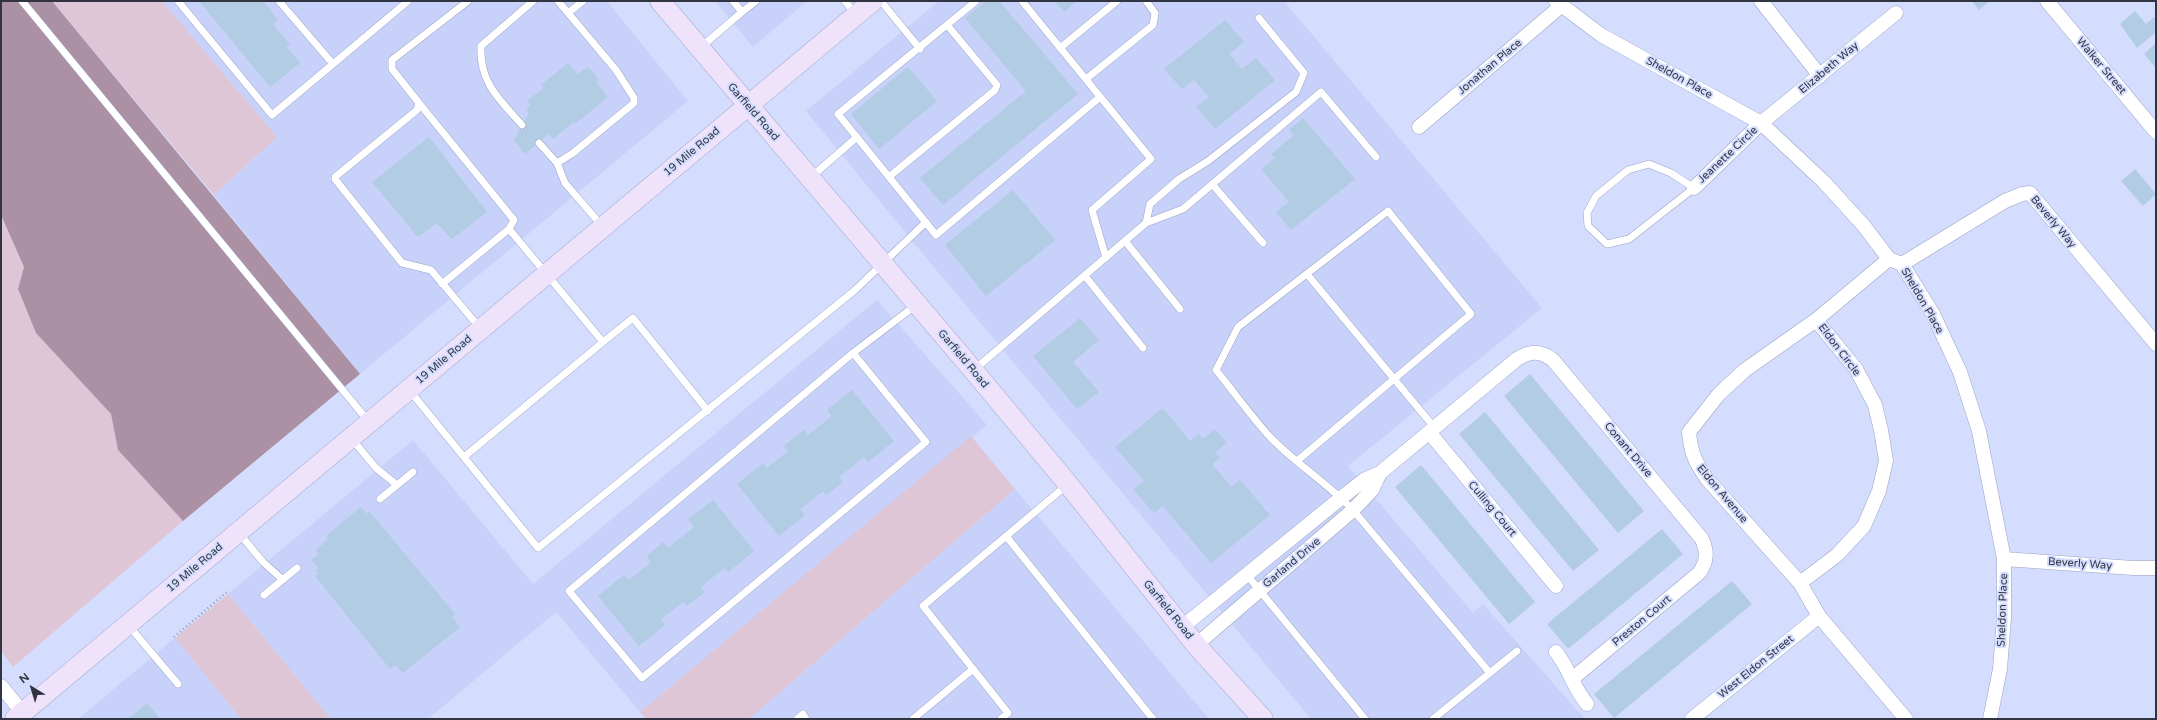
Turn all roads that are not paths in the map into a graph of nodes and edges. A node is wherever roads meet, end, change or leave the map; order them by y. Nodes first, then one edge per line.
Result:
1 (22, 1) edge
2 (178, 1) edge
3 (279, 1) edge
4 (408, 1) edge
5 (468, 1) edge
6 (533, 1) edge
7 (558, 1) edge
8 (583, 1) edge
9 (660, 1) edge
10 (733, 1) edge
11 (756, 1) edge
12 (873, 1) edge
13 (881, 1) edge
14 (976, 1) edge
15 (1022, 1) edge
16 (1117, 1) edge
17 (1146, 1) edge
18 (1761, 1) edge
19 (2047, 1) edge
20 (1558, 4) edge
21 (851, 8) edge
22 (742, 12) junction
23 (568, 13) junction
24 (1896, 13) dead end
25 (1259, 18) dead end
26 (948, 26) junction
27 (1060, 48) junction
28 (699, 49) junction
29 (920, 49) junction
30 (333, 64) junction
31 (1820, 76) junction
32 (1086, 80) junction
33 (1100, 96) junction
34 (420, 103) junction
35 (748, 106) junction
36 (1762, 123) junction
37 (522, 125) dead end
38 (1419, 127) dead end
39 (2156, 132) edge
40 (858, 137) junction
41 (539, 143) dead end
42 (1376, 157) dead end
43 (557, 163) junction
44 (890, 176) junction
45 (810, 178) junction
46 (1212, 184) junction
47 (1694, 188) junction
48 (926, 222) junction
49 (1146, 223) junction
50 (603, 227) junction
51 (509, 229) junction
52 (1125, 241) junction
53 (1263, 243) dead end
54 (1106, 258) junction
55 (882, 262) junction
56 (1895, 262) junction
57 (546, 274) junction
58 (1307, 274) junction
59 (1085, 276) junction
60 (442, 284) junction
61 (917, 304) junction
62 (1180, 309) dead end
63 (1816, 320) junction
64 (481, 330) junction
65 (603, 342) junction
66 (2156, 344) edge
67 (1144, 348) dead end
68 (1536, 351) joint
69 (853, 352) junction
70 (973, 370) junction
71 (1394, 379) junction
72 (409, 390) junction
73 (708, 411) junction
74 (370, 423) junction
75 (1431, 430) junction
76 (351, 438) junction
77 (464, 457) junction
78 (1297, 461) junction
79 (413, 472) dead end
80 (1380, 473) junction
81 (1068, 484) junction
82 (396, 485) junction
83 (1340, 498) junction
84 (380, 499) dead end
85 (1352, 510) junction
86 (238, 532) junction
87 (1006, 536) junction
88 (2004, 558) junction
89 (1706, 559) joint
90 (297, 568) dead end
91 (2156, 568) edge
92 (1247, 575) junction
93 (283, 580) junction
94 (1800, 584) junction
95 (1556, 586) dead end
96 (1259, 590) junction
97 (264, 595) dead end
98 (1819, 616) junction
99 (128, 625) junction
100 (1181, 628) junction
101 (1196, 645) junction
102 (1517, 651) dead end
103 (1556, 652) dead end
104 (973, 669) junction
105 (1490, 673) junction
106 (1572, 679) junction
107 (178, 684) dead end
108 (1, 686) edge
109 (1587, 704) dead end
110 (19, 716) edge
111 (797, 719) edge
112 (806, 719) edge
113 (913, 719) edge
114 (1000, 719) edge
115 (1153, 719) edge
116 (1263, 719) edge
117 (1365, 719) edge
118 (1434, 719) edge
119 (1692, 719) edge
120 (1906, 719) edge
121 (1990, 719) edge

1 - 74 lane
2 - 30 lane
3 - 30 lane
4 - 30 lane
5 - 34 lane
6 - 37 lane
7 - 23 lane
8 - 23 lane
9 - 28 street, Garfield Road
10 - 22 lane
11 - 22 lane
12 - 21 street, 19 Mile Road
13 - 29 lane
14 - 26 lane
15 - 27 lane
16 - 27 lane
17 - 32 lane
18 - 31 street
19 - 39 street, Walker Street
20 - 36 street, Sheldon Place
20 - 38 street, Jonathan Place
21 - 35 street, 19 Mile Road
22 - 28 lane
23 - 43 lane
24 - 31 street, Elizabeth Way
25 - 49 lane
26 - 29 lane
26 - 44 lane
27 - 32 lane
28 - 35 street, Garfield Road
29 - 40 lane
31 - 36 street, Elizabeth Way
32 - 33 lane
33 - 48 lane
33 - 54 lane
34 - 51 lane
34 - 60 lane
35 - 45 street, Garfield Road
35 - 50 street, 19 Mile Road
36 - 47 street, Jeanette Circle
36 - 56 street, Sheldon Place
40 - 44 lane
40 - 45 lane
41 - 43 lane
42 - 46 lane
43 - 50 lane
44 - 48 lane
45 - 55 street, Garfield Road
46 - 49 lane
46 - 53 lane
47 - 47 lane
48 - 55 lane
49 - 52 lane
50 - 57 street, 19 Mile Road
51 - 57 lane
51 - 60 lane
52 - 54 lane
52 - 62 lane
54 - 59 lane
55 - 61 street, Garfield Road
55 - 73 lane
56 - 63 street, Eldon Avenue
56 - 66 street, Beverly Way
56 - 88 street, Sheldon Place
57 - 64 street, 19 Mile Road
57 - 65 lane
58 - 71 lane
58 - 71 lane
58 - 78 lane
59 - 67 lane
59 - 70 lane
60 - 64 lane
61 - 69 lane
61 - 70 street, Garfield Road
63 - 94 street, Eldon Circle
63 - 94 street, Eldon Avenue
64 - 72 street, 19 Mile Road
65 - 73 lane
65 - 77 lane
68 - 75 street, Garland Drive
68 - 89 street, Conant Drive
69 - 69 lane
70 - 81 street, Garfield Road
71 - 75 lane
71 - 78 lane
72 - 74 street, 19 Mile Road
72 - 77 lane
73 - 77 lane
74 - 76 street, 19 Mile Road
75 - 80 street, Garland Drive
75 - 95 street, Culling Court
76 - 82 lane
76 - 86 street, 19 Mile Road
78 - 83 lane
79 - 82 lane
80 - 83 street, Garland Drive
80 - 85 street, Garland Drive
81 - 87 lane
81 - 100 street, Garfield Road
82 - 84 lane
83 - 85 lane
83 - 92 street, Garland Drive
85 - 96 street, Garland Drive
85 - 105 lane
86 - 93 lane
86 - 99 street, 19 Mile Road
87 - 104 lane
87 - 115 lane
88 - 91 street, Beverly Way
88 - 121 street, Sheldon Place
89 - 106 street, Preston Court
90 - 93 lane
92 - 96 lane
92 - 100 street, Garland Drive
93 - 97 lane
94 - 98 street, Eldon Avenue
96 - 101 street, Garland Drive
96 - 117 lane
98 - 119 street, West Eldon Street
98 - 120 street, Eldon Avenue
99 - 107 lane
99 - 110 street, 19 Mile Road
100 - 101 street, Garfield Road
101 - 116 street, Garfield Road
102 - 105 lane
103 - 106 street
104 - 113 lane
104 - 114 lane
105 - 118 lane
106 - 109 street
108 - 110 street
111 - 112 lane

